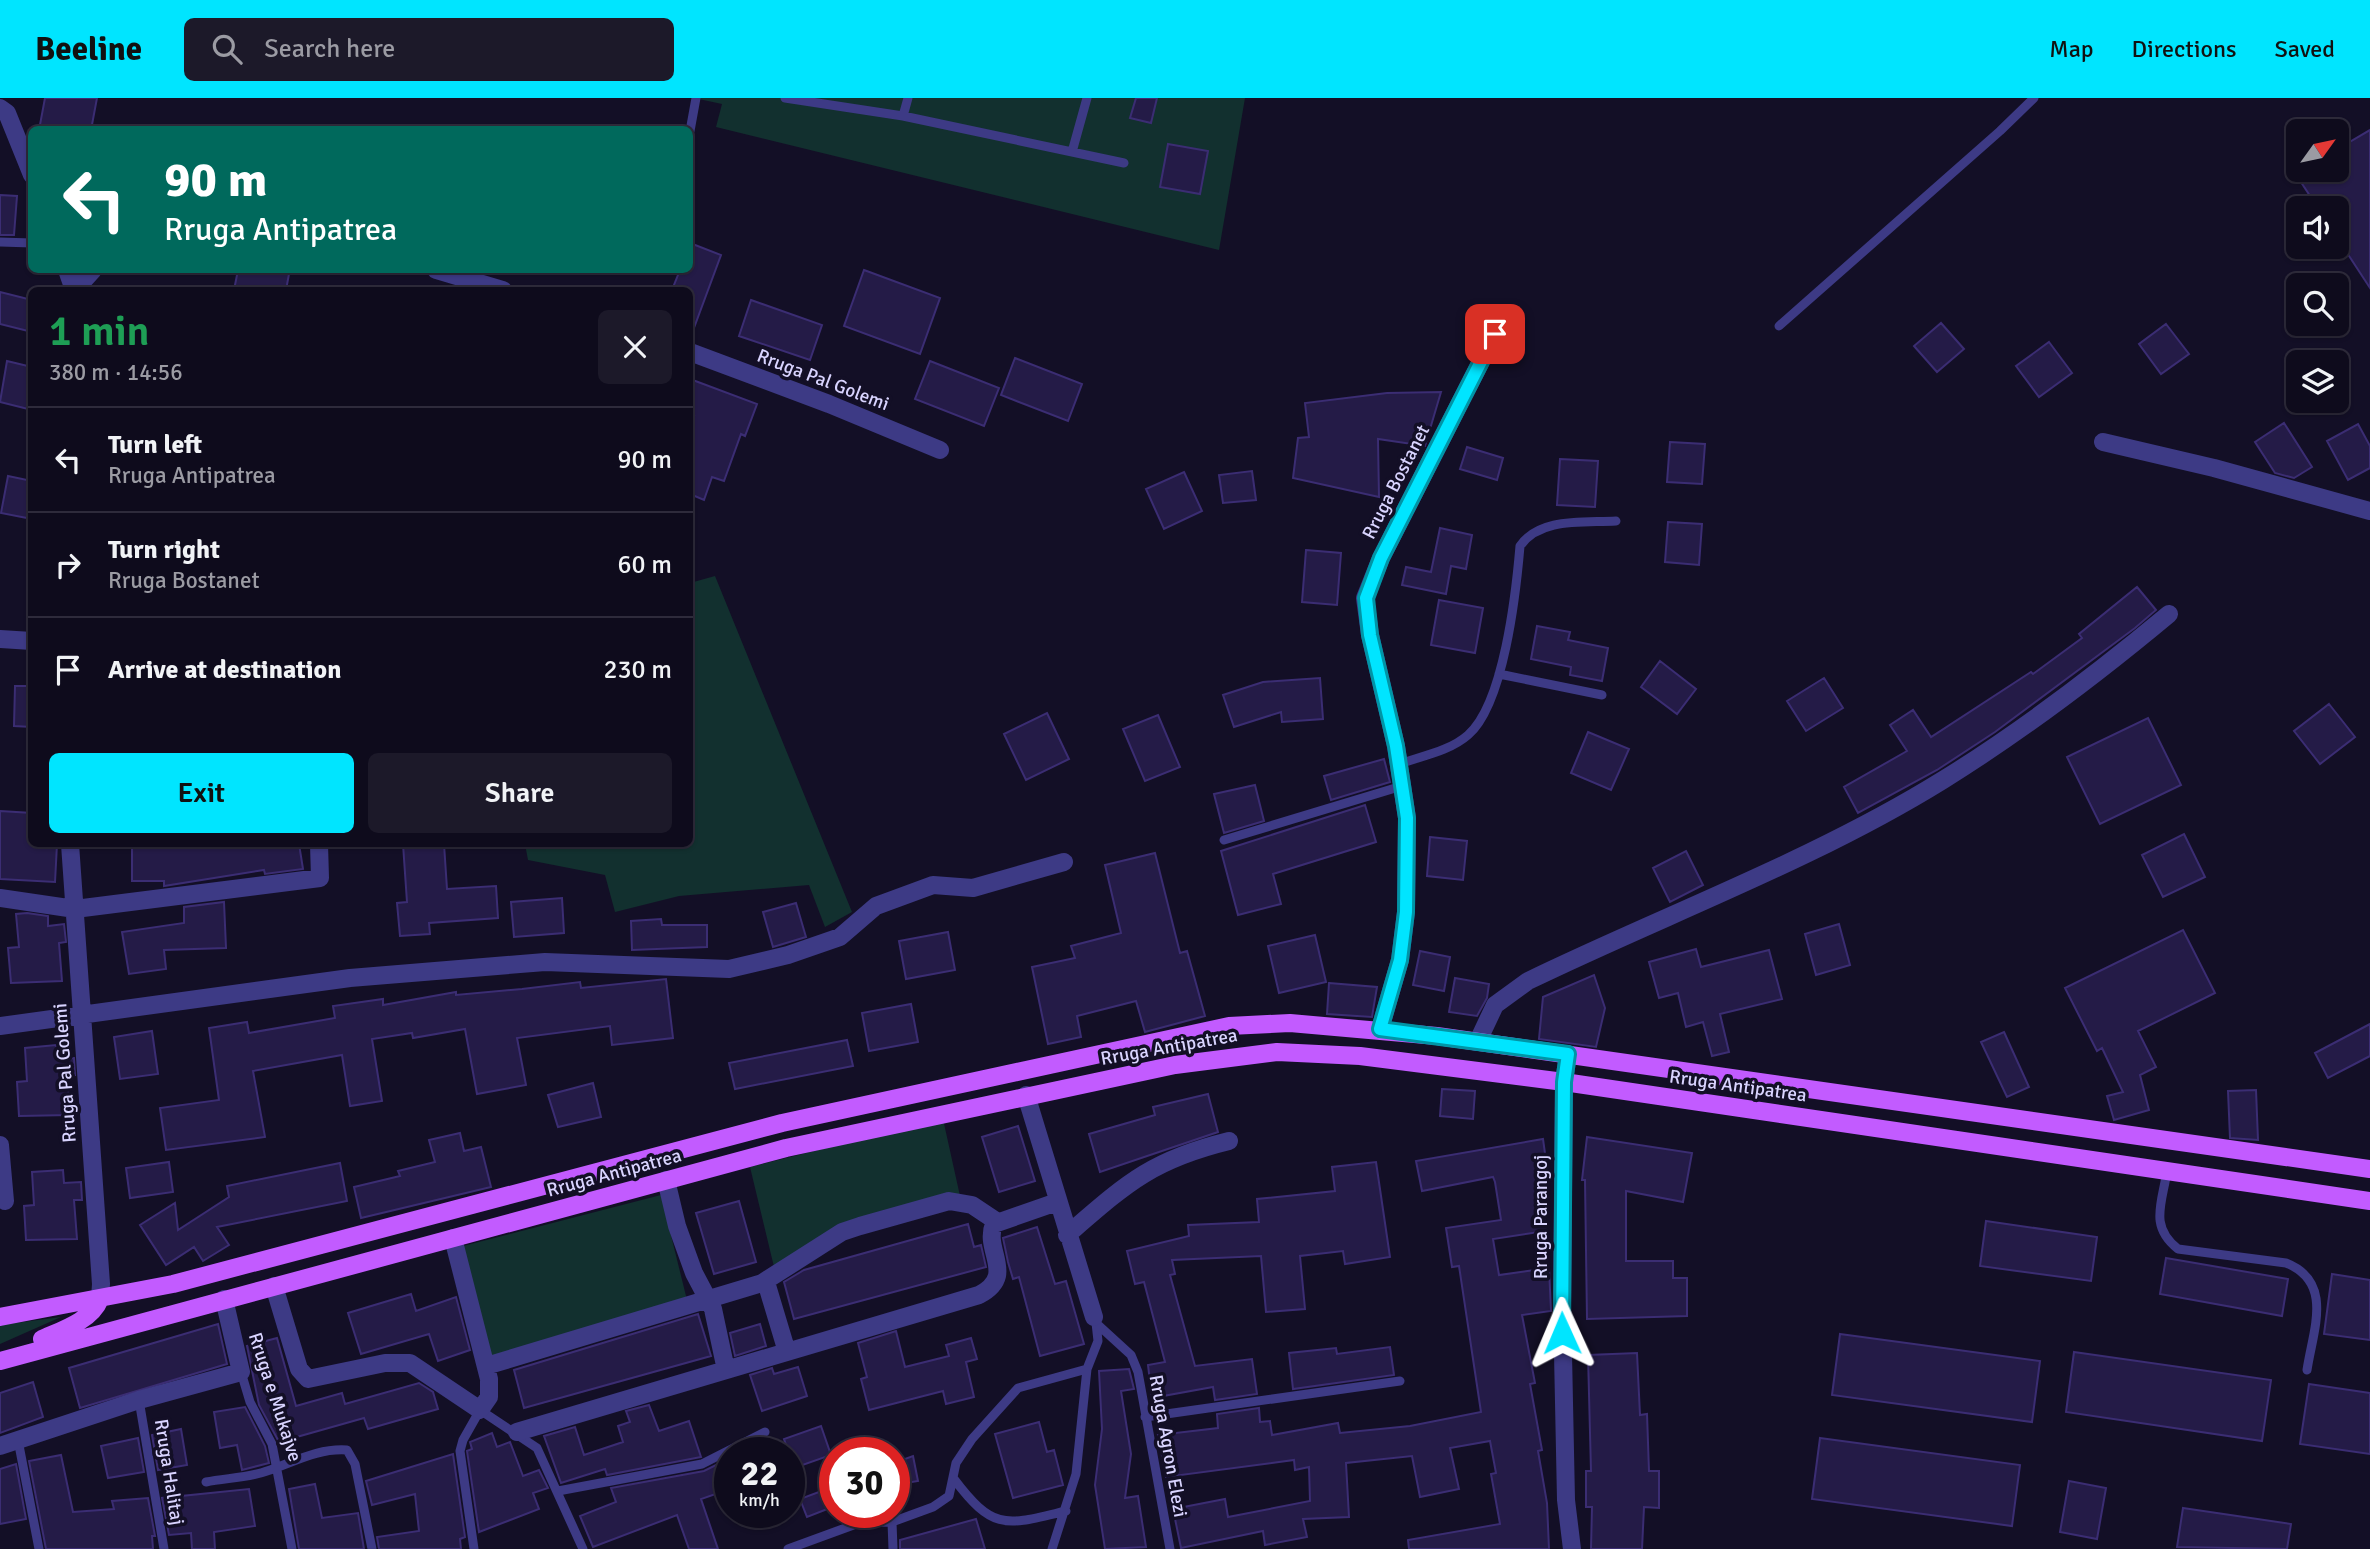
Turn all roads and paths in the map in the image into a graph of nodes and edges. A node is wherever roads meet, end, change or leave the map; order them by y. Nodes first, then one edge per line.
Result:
1 (696, 98) edge
2 (785, 98) edge
3 (908, 98) edge
4 (1087, 98) edge
5 (2034, 98) edge
6 (0, 108) edge
7 (904, 116) junction
8 (691, 126) edge
9 (1072, 152) junction
10 (1124, 163) dead end
11 (28, 165) edge
12 (0, 242) edge
13 (28, 243) edge
14 (90, 273) edge
15 (446, 273) edge
16 (78, 287) edge
17 (493, 287) edge
18 (1779, 326) dead end
19 (1495, 334) dead end
20 (693, 353) edge
21 (2103, 442) dead end
22 (940, 450) dead end
23 (2370, 511) edge
24 (1616, 521) dead end
25 (2169, 614) dead end
26 (0, 639) edge
27 (28, 641) edge
28 (1499, 674) junction
29 (1602, 695) dead end
30 (1399, 764) junction
31 (1402, 786) junction
32 (1224, 840) dead end
33 (70, 847) edge
34 (319, 847) edge
35 (1064, 862) dead end
36 (0, 898) edge
37 (75, 909) junction
38 (82, 1016) junction
39 (0, 1026) edge
40 (1380, 1029) junction
41 (1478, 1041) junction
42 (1568, 1054) junction
43 (1564, 1082) junction
44 (1026, 1095) junction
45 (1229, 1141) dead end
46 (0, 1145) edge
47 (2370, 1169) edge
48 (2167, 1171) junction
49 (666, 1181) junction
50 (5, 1201) dead end
51 (2370, 1201) edge
52 (1057, 1202) junction
53 (996, 1222) junction
54 (1067, 1235) junction
55 (453, 1238) junction
56 (766, 1282) junction
57 (274, 1286) junction
58 (100, 1299) junction
59 (224, 1299) junction
60 (709, 1299) junction
61 (0, 1317) edge
62 (1095, 1320) junction
63 (787, 1352) junction
64 (22, 1354) junction
65 (0, 1361) edge
66 (486, 1366) junction
67 (1087, 1369) junction
68 (726, 1370) junction
69 (2307, 1370) dead end
70 (241, 1372) junction
71 (1400, 1381) dead end
72 (139, 1400) junction
73 (480, 1410) junction
74 (1145, 1417) junction
75 (517, 1432) junction
76 (765, 1432) dead end
77 (18, 1440) junction
78 (0, 1446) edge
79 (277, 1467) junction
80 (954, 1479) junction
81 (206, 1482) dead end
82 (558, 1490) junction
83 (1066, 1511) junction
84 (910, 1515) edge
85 (845, 1528) edge
86 (892, 1528) edge
87 (39, 1549) edge
88 (164, 1549) edge
89 (292, 1549) edge
90 (372, 1549) edge
91 (474, 1549) edge
92 (583, 1549) edge
93 (788, 1549) edge
94 (893, 1549) edge
95 (1052, 1549) edge
96 (1170, 1549) edge
97 (1573, 1549) edge

1 - 8 lane
2 - 7 lane
3 - 7 lane
4 - 9 lane
5 - 18 lane
6 - 11 street
7 - 9 lane
9 - 10 lane
12 - 13 lane
14 - 16 street
15 - 17 street
19 - 30 street, Rruga Bostanet
20 - 22 street, Rruga Pal Golemi
21 - 23 street
24 - 28 lane
25 - 41 street
26 - 27 street
28 - 29 lane
28 - 30 lane
30 - 31 street, Rruga Bostanet
31 - 32 lane
31 - 40 street, Rruga Bostanet
33 - 37 street, Rruga Pal Golemi
34 - 37 street
35 - 38 street
36 - 37 street
37 - 38 street, Rruga Pal Golemi
38 - 39 street
38 - 58 street, Rruga Pal Golemi
40 - 41 main road, Rruga Antipatrea
40 - 58 main road, Rruga Antipatrea
41 - 42 main road, Rruga Antipatrea
42 - 43 street, Rruga Parangoj
42 - 47 main road, Rruga Antipatrea
43 - 44 main road, Rruga Antipatrea
43 - 48 main road, Rruga Antipatrea
43 - 97 street, Rruga Parangoj
44 - 49 main road, Rruga Antipatrea
44 - 52 street
45 - 54 street
46 - 50 street
48 - 51 main road, Rruga Antipatrea
48 - 69 lane
49 - 55 main road, Rruga Antipatrea
49 - 60 street
52 - 53 street
52 - 54 street
53 - 56 street
53 - 63 street
54 - 62 street
55 - 57 main road, Rruga Antipatrea
55 - 66 street
56 - 60 street
56 - 63 street
57 - 59 main road, Rruga Antipatrea
57 - 73 street
58 - 61 main road, Rruga Antipatrea
58 - 64 main road
59 - 64 main road, Rruga Antipatrea
59 - 70 street, Rruga e Mukajve
60 - 66 street
60 - 68 street
62 - 67 lane
62 - 74 lane, Rruga Agron Elezi
63 - 68 street
64 - 65 main road, Rruga Antipatrea
66 - 73 street
67 - 80 lane
67 - 83 lane
68 - 75 street
70 - 72 street
70 - 79 lane, Rruga e Mukajve
71 - 74 lane
72 - 77 street
72 - 88 lane, Rruga Halitaj
73 - 75 lane
73 - 91 lane
74 - 96 lane, Rruga Agron Elezi
75 - 82 lane
76 - 82 lane
77 - 78 street
77 - 87 lane
79 - 81 lane
79 - 89 lane, Rruga e Mukajve
79 - 90 lane
80 - 83 lane
80 - 84 lane
82 - 92 lane
83 - 95 lane
85 - 93 lane
86 - 94 lane

